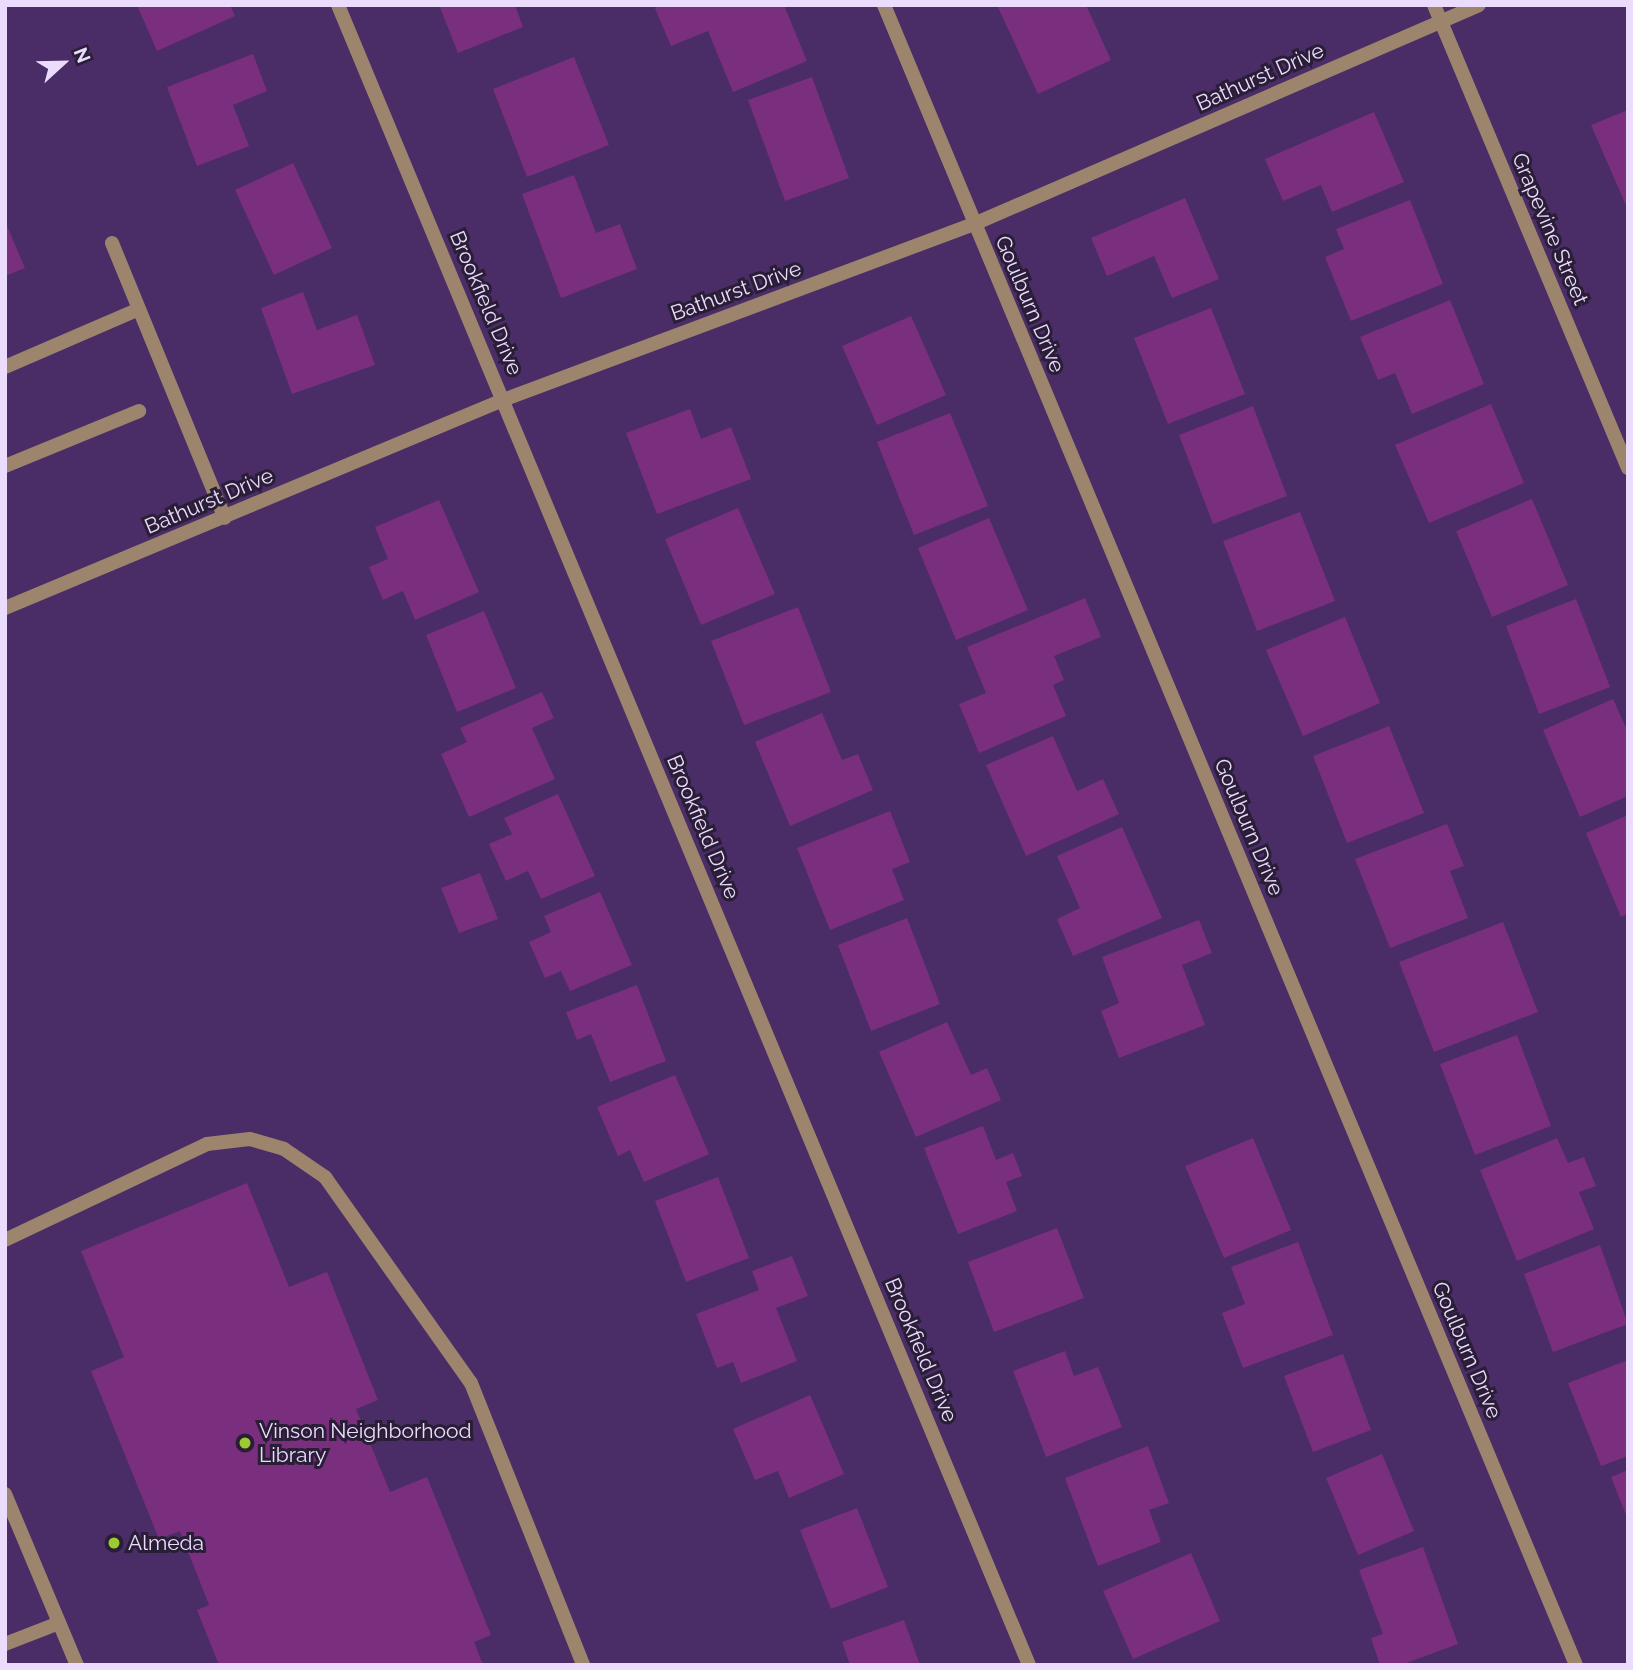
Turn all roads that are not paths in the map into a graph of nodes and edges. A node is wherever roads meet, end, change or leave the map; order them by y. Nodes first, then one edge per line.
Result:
1 (338, 5) edge
2 (884, 5) edge
3 (1433, 5) edge
4 (1479, 5) edge
5 (1440, 21) junction
6 (974, 224) junction
7 (113, 243) dead end
8 (137, 310) junction
9 (5, 367) edge
10 (503, 400) junction
11 (138, 411) dead end
12 (5, 466) edge
13 (1628, 468) edge
14 (225, 518) junction
15 (5, 608) edge
16 (5, 1240) edge
17 (5, 1494) edge
18 (59, 1623) junction
19 (5, 1644) edge
20 (77, 1665) edge
21 (583, 1665) edge
22 (1029, 1665) edge
23 (1576, 1665) edge

1 - 10 street, Brookfield Drive
2 - 6 street, Goulburn Drive
3 - 5 street, Grapevine Street
4 - 5 street, Bathurst Drive
5 - 6 street, Bathurst Drive
5 - 13 street, Grapevine Street
6 - 10 street, Bathurst Drive
6 - 23 street, Goulburn Drive
7 - 8 street
8 - 9 street
8 - 14 street
10 - 14 street, Bathurst Drive
10 - 22 street, Brookfield Drive
11 - 12 street
14 - 15 street, Bathurst Drive
16 - 21 street
17 - 18 street
18 - 19 street
18 - 20 street

